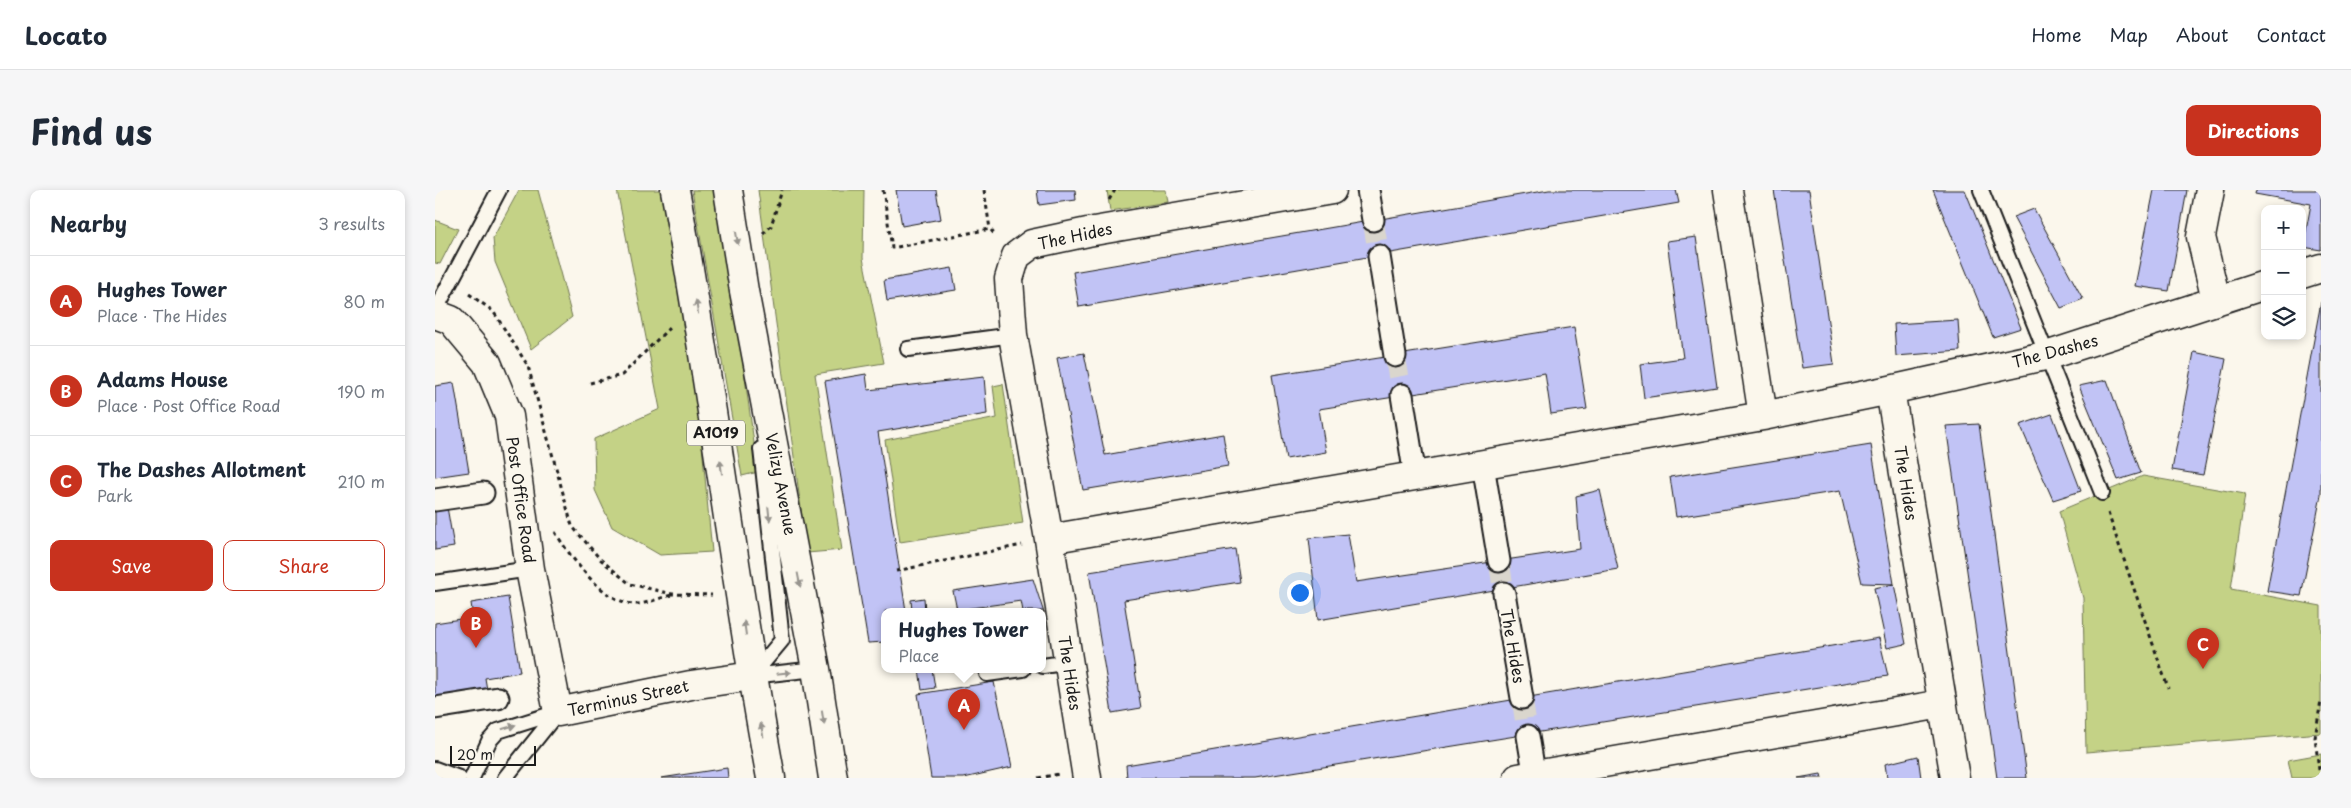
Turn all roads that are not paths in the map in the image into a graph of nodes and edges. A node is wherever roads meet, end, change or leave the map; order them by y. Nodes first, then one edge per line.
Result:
1 (499, 190) edge
2 (675, 190) edge
3 (728, 190) edge
4 (1332, 190) edge
5 (1368, 190) edge
6 (1728, 190) edge
7 (1981, 190) edge
8 (2210, 190) edge
9 (1373, 220) tunnel mouth
10 (1379, 256) tunnel mouth
11 (2321, 268) edge
12 (2306, 273) edge
13 (2261, 286) edge
14 (744, 291) junction
15 (2216, 300) junction
16 (435, 312) edge
17 (1013, 335) junction
18 (907, 349) dead end
19 (2047, 355) junction
20 (1395, 356) tunnel mouth
21 (1890, 390) junction
22 (1402, 395) tunnel mouth
23 (1763, 416) junction
24 (1483, 465) junction
25 (1415, 476) junction
26 (483, 492) dead end
27 (2102, 493) road end
28 (435, 500) edge
29 (1049, 539) junction
30 (1499, 561) tunnel mouth
31 (530, 569) junction
32 (435, 583) edge
33 (1504, 593) tunnel mouth
34 (1056, 664) edge
35 (816, 669) junction
36 (752, 676) junction
37 (498, 698) dead end
38 (1522, 698) tunnel mouth
39 (1942, 704) junction
40 (435, 708) edge
41 (557, 712) junction
42 (1528, 736) tunnel mouth
43 (435, 769) edge
44 (1529, 777) edge
45 (459, 778) edge
46 (472, 778) edge
47 (505, 778) edge
48 (771, 778) edge
49 (833, 778) edge
50 (1087, 778) edge
51 (1955, 778) edge

1 - 16 lane
36 -> 2 street, A1019
3 -> 14 street, Velizy Avenue / A1019
4 - 17 street, The Hides
5 - 9 street
6 - 23 street
7 - 19 lane
8 - 15 street
10 - 20 street
11 - 12 street
13 - 15 street, The Dashes
14 -> 35 street, Velizy Avenue / A1019
14 -> 36 lane
15 - 19 street, The Dashes
16 - 31 street, Post Office Road
17 - 18 lane
17 - 29 street, The Hides
19 - 21 street, The Dashes
19 - 27 lane
21 - 23 street
21 - 39 street, The Hides
22 - 25 street
23 - 24 street
24 - 25 street
24 - 30 street
25 - 29 street
26 - 28 street
29 - 34 street, The Hides
31 - 32 lane
31 - 41 street, Post Office Road
33 - 38 street, The Hides
34 - 50 street, The Hides
36 -> 35 lane
35 -> 49 street, Velizy Avenue / A1019
36 - 41 street, Terminus Street
48 -> 36 street, A1019
37 - 40 street
39 - 44 street
39 - 51 street, The Hides
46 -> 41 lane
41 - 47 lane, Terminus Street
42 - 44 street
43 - 45 lane

